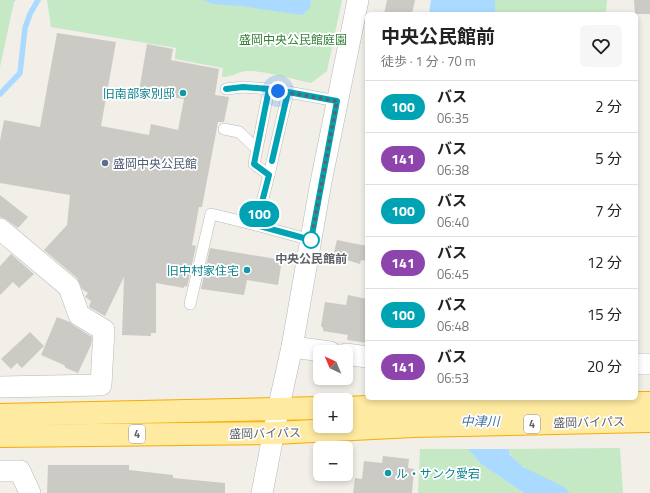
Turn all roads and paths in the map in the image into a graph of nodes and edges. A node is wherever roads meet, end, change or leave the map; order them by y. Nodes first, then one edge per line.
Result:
1 (358, 0) edge
2 (226, 89) dead end
3 (269, 89) junction
4 (288, 92) junction
5 (337, 101) junction
6 (224, 129) dead end
7 (257, 149) junction
8 (269, 175) junction
9 (256, 225) junction
10 (0, 229) edge
11 (311, 240) junction
12 (190, 304) dead end
13 (292, 347) junction
14 (313, 350) edge
15 (353, 355) edge
16 (365, 357) edge
17 (638, 364) edge
18 (650, 364) edge
19 (0, 387) edge
20 (650, 403) edge
21 (313, 408) edge
22 (353, 409) edge
23 (278, 410) junction
24 (0, 415) edge
25 (413, 416) junction
26 (650, 421) edge
27 (274, 433) junction
28 (0, 436) edge
29 (0, 471) edge
30 (30, 493) edge
31 (262, 493) edge

1 - 5 street
2 - 3 lane
3 - 4 lane
3 - 7 lane
4 - 5 lane
4 - 8 lane
5 - 11 street
6 - 7 lane
7 - 8 lane
8 - 9 lane
9 - 11 lane
9 - 12 lane
10 - 19 street
11 - 13 street
13 - 14 street
13 - 23 street
15 - 16 street
17 - 18 street
20 - 25 highway, 盛岡バイパス / 4
21 - 23 highway, 盛岡バイパス / 4
22 - 25 highway, 盛岡バイパス / 4
23 - 24 highway, 盛岡バイパス / 4
23 - 27 street
25 - 26 highway, 盛岡バイパス / 4
25 - 27 highway, 盛岡バイパス / 4
27 - 28 highway, 盛岡バイパス / 4
27 - 31 street
29 - 30 street

